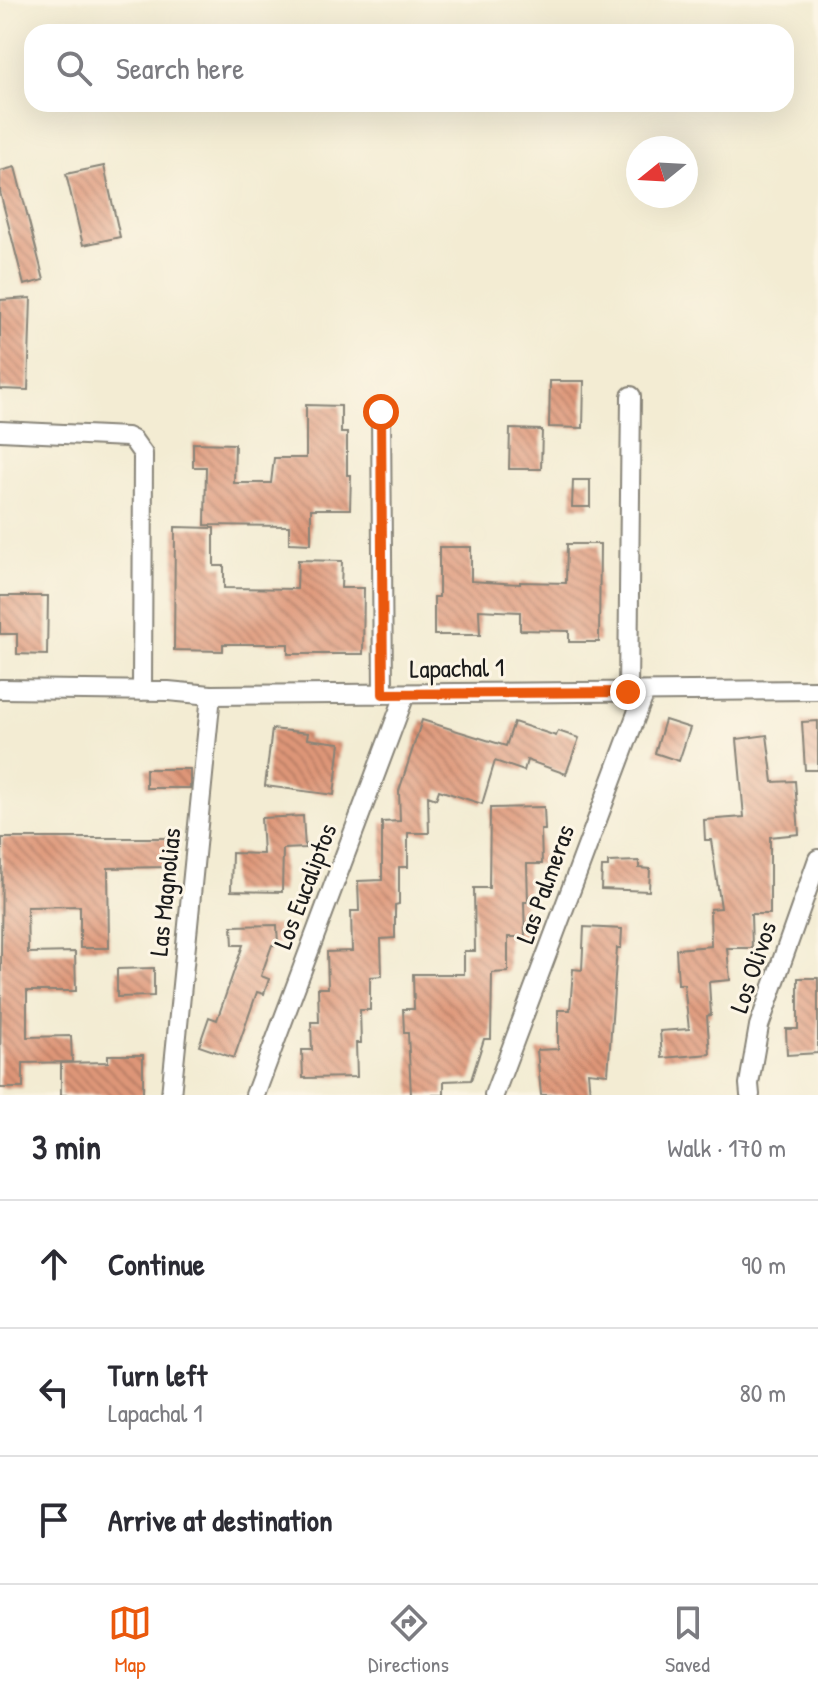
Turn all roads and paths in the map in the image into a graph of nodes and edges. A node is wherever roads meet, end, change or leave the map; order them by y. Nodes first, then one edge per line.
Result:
1 (631, 396) dead end
2 (381, 412) dead end
3 (0, 431) edge
4 (0, 689) edge
5 (818, 690) edge
6 (142, 691) junction
7 (637, 692) junction
8 (383, 694) junction
9 (211, 695) junction
10 (405, 695) junction
11 (818, 859) edge
12 (171, 1095) edge
13 (255, 1095) edge
14 (494, 1095) edge
15 (750, 1095) edge

1 - 7 street, Las Palmeras
2 - 8 street
3 - 6 street
4 - 6 street, Lapachal 1
5 - 7 street, Lapachal 1
6 - 9 street, Lapachal 1
7 - 10 street, Lapachal 1
7 - 14 street, Las Palmeras
8 - 9 street, Lapachal 1
8 - 10 street, Lapachal 1
9 - 12 street, Las Magnolias
10 - 13 street, Los Eucaliptos
11 - 15 street, Los Olivos

